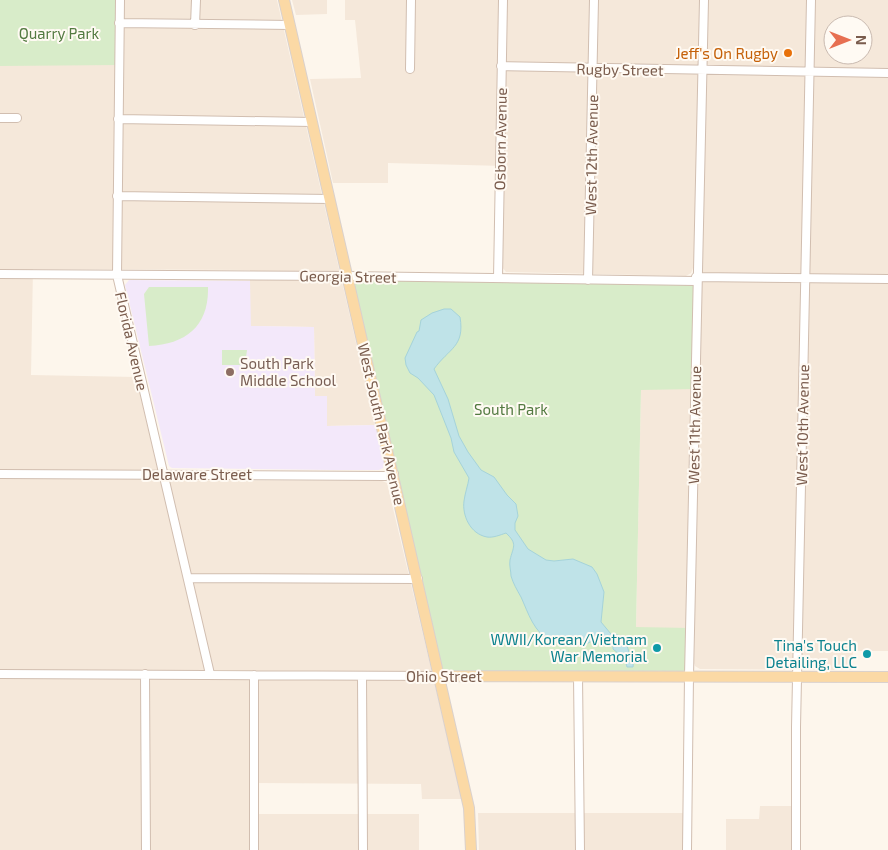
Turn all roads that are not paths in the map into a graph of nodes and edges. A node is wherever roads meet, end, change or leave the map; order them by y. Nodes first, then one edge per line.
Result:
1 (120, 0) edge
2 (196, 0) edge
3 (284, 0) edge
4 (411, 0) edge
5 (503, 0) edge
6 (594, 0) edge
7 (704, 0) edge
8 (812, 0) edge
9 (120, 23) junction
10 (195, 25) junction
11 (290, 25) junction
12 (502, 66) junction
13 (410, 69) dead end
14 (592, 69) junction
15 (702, 70) junction
16 (810, 72) junction
17 (888, 73) edge
18 (0, 118) edge
19 (17, 118) dead end
20 (118, 119) junction
21 (312, 122) junction
22 (117, 196) junction
23 (330, 199) junction
24 (0, 274) edge
25 (117, 275) junction
26 (347, 276) junction
27 (806, 277) junction
28 (498, 278) junction
29 (696, 279) junction
30 (888, 279) edge
31 (588, 280) junction
32 (0, 474) edge
33 (164, 474) junction
34 (394, 474) junction
35 (189, 578) junction
36 (418, 579) junction
37 (0, 674) edge
38 (145, 674) junction
39 (210, 674) junction
40 (254, 675) junction
41 (362, 676) junction
42 (440, 676) junction
43 (578, 676) junction
44 (689, 676) junction
45 (797, 676) junction
46 (888, 677) edge
47 (146, 850) edge
48 (254, 850) edge
49 (363, 850) edge
50 (471, 850) edge
51 (580, 850) edge
52 (688, 850) edge
53 (796, 850) edge

1 - 9 street, Florida Avenue
2 - 10 street
3 - 11 main road, West South Park Avenue
4 - 13 street
5 - 12 street, Osborn Avenue
6 - 14 street, West 12th Avenue
7 - 15 street, West 11th Avenue
8 - 16 street, West 10th Avenue
9 - 10 street
9 - 20 street, Florida Avenue
10 - 11 street
11 - 21 main road, West South Park Avenue
12 - 14 street, Rugby Street
12 - 28 street, Osborn Avenue
14 - 15 street, Rugby Street
14 - 31 street, West 12th Avenue
15 - 16 street, Rugby Street
15 - 29 street, West 11th Avenue
16 - 17 street, Rugby Street
16 - 27 street, West 10th Avenue
18 - 19 street
20 - 21 street
20 - 22 street, Florida Avenue
21 - 23 main road, West South Park Avenue
22 - 23 street
22 - 25 street, Florida Avenue
23 - 26 main road, West South Park Avenue
24 - 25 street, Georgia Street
25 - 26 street, Georgia Street
25 - 33 street, Florida Avenue
26 - 28 street, Georgia Street
26 - 34 main road, West South Park Avenue
27 - 29 street, Georgia Street
27 - 30 street, Georgia Street
27 - 45 street, West 10th Avenue
28 - 31 street, Georgia Street
29 - 31 street, Georgia Street
29 - 44 street, West 11th Avenue
32 - 33 street, Delaware Street
33 - 34 street, Delaware Street
33 - 35 street, Florida Avenue
34 - 36 main road, West South Park Avenue
35 - 36 street
35 - 39 street, Florida Avenue
36 - 42 main road, West South Park Avenue
37 - 38 street, Ohio Street
38 - 39 street, Ohio Street
38 - 47 street
39 - 40 street, Ohio Street
40 - 41 street, Ohio Street
40 - 48 street
41 - 42 street, Ohio Street
41 - 49 street
42 - 43 main road, Ohio Street
42 - 50 main road, West South Park Avenue
43 - 44 main road, Ohio Street
43 - 51 street
44 - 45 main road, Ohio Street
44 - 52 street, West 11th Avenue
45 - 46 main road, Ohio Street
45 - 53 street, West 10th Avenue

